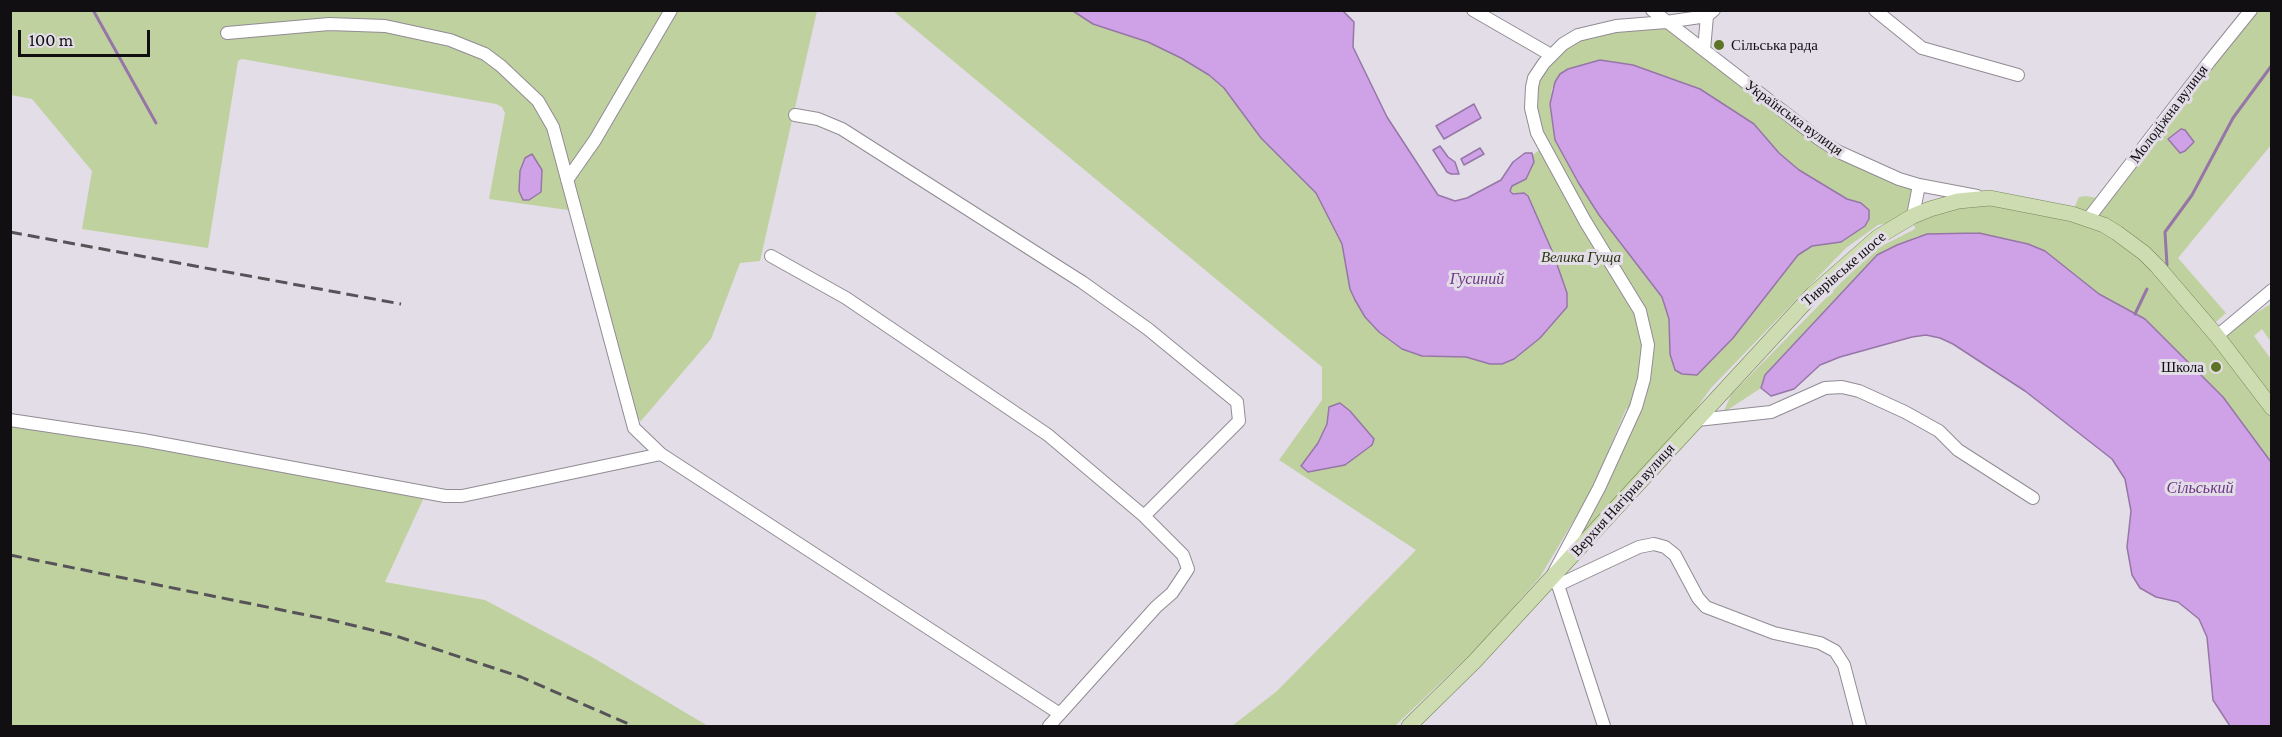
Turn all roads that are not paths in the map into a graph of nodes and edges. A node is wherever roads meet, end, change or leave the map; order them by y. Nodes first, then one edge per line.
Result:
1 (671, 10) edge
2 (1473, 10) edge
3 (1652, 10) edge
4 (1875, 10) edge
5 (2252, 10) edge
6 (1710, 13) edge
7 (1666, 22) junction
8 (227, 33) dead end
9 (1704, 50) junction
10 (1551, 55) junction
11 (2018, 75) dead end
12 (795, 115) dead end
13 (567, 180) junction
14 (1918, 185) junction
15 (1990, 198) junction
16 (1913, 216) junction
17 (2088, 219) junction
18 (771, 256) dead end
19 (2271, 290) edge
20 (2217, 336) junction
21 (2271, 408) edge
22 (10, 420) edge
23 (1697, 420) junction
24 (661, 454) junction
25 (2033, 498) dead end
26 (1144, 516) junction
27 (1554, 583) junction
28 (1060, 714) junction
29 (1049, 726) edge
30 (1408, 726) edge
31 (1604, 726) edge
32 (1860, 726) edge

1 - 13 street
2 - 10 street
3 - 7 street, Українська вулиця
4 - 11 street
5 - 17 street, Молодіжна вулиця
6 - 7 street
6 - 9 street
7 - 9 street, Українська вулиця
7 - 10 street
8 - 13 street
9 - 14 street, Українська вулиця
10 - 27 street
12 - 26 street
13 - 24 street
14 - 15 street, Українська вулиця
14 - 16 street
15 - 16 main road, Тиврівське шосе
15 - 17 main road, Тиврівське шосе
16 - 23 main road, Тиврівське шосе
17 - 20 main road, Тиврівське шосе
18 - 26 street
19 - 20 street
20 - 21 main road, Тиврівське шосе
22 - 24 street
23 - 25 street
23 - 27 main road, Верхня Нагірна вулиця
24 - 28 street
26 - 28 street
27 - 30 main road, Верхня Нагірна вулиця
27 - 31 street
27 - 32 street
28 - 29 street

